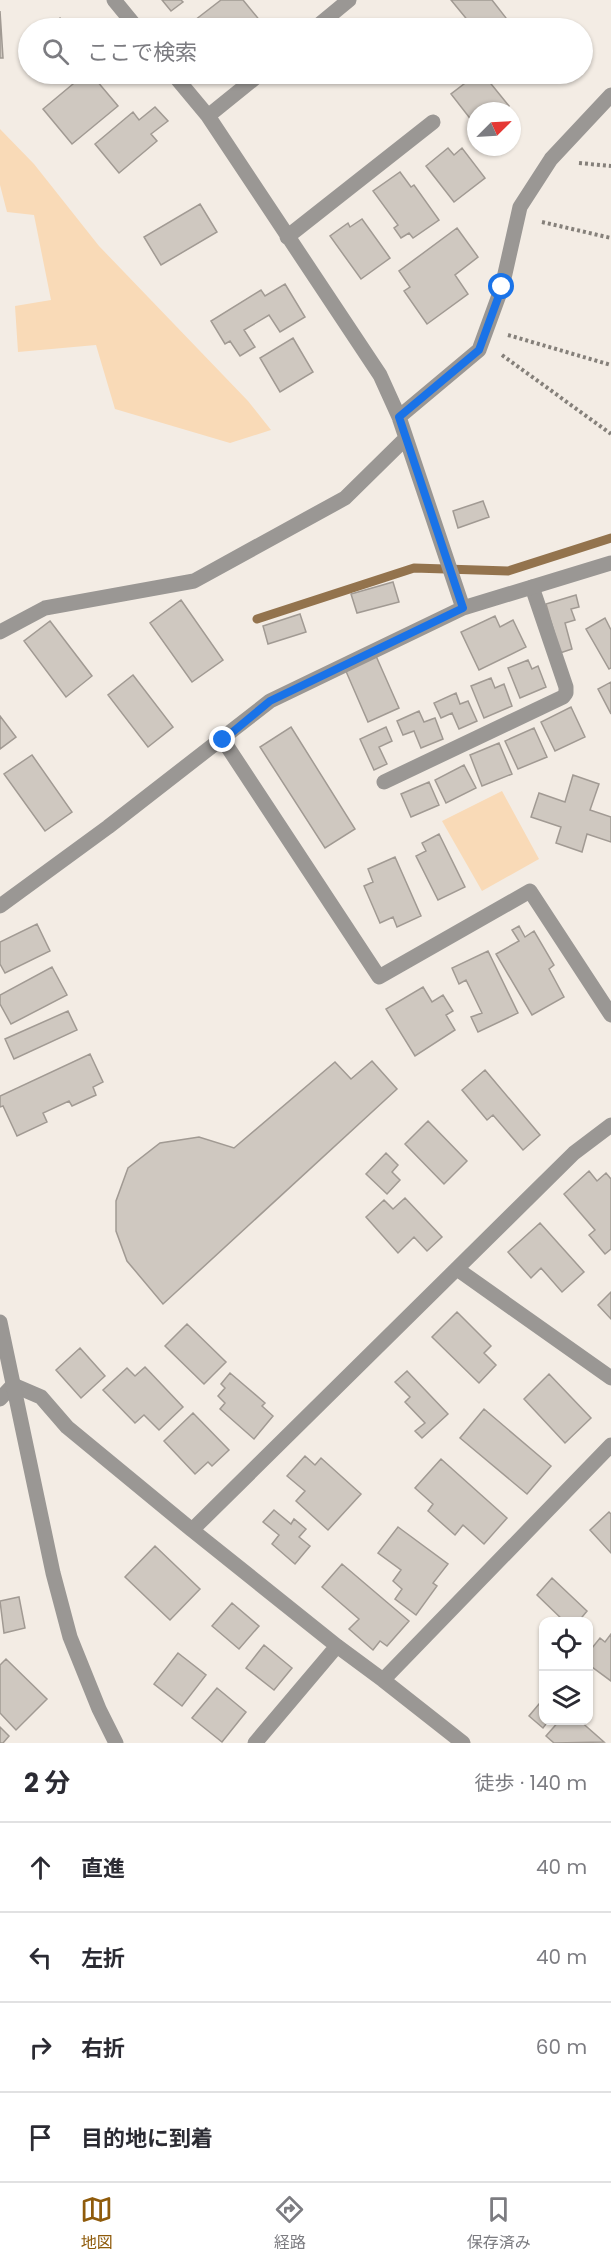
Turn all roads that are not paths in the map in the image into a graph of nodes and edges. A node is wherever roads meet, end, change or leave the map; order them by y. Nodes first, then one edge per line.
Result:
1 (114, 0) edge
2 (349, 0) edge
3 (129, 18) edge
4 (327, 18) edge
5 (181, 84) edge
6 (248, 84) edge
7 (611, 95) edge
8 (208, 116) junction
9 (433, 122) dead end
10 (287, 237) junction
11 (399, 417) junction
12 (406, 438) junction
13 (611, 563) edge
14 (532, 587) junction
15 (463, 608) junction
16 (0, 632) edge
17 (223, 740) junction
18 (384, 782) dead end
19 (0, 906) edge
20 (611, 1015) edge
21 (611, 1125) edge
22 (457, 1269) junction
23 (0, 1322) edge
24 (611, 1378) edge
25 (13, 1385) junction
26 (0, 1399) edge
27 (611, 1445) edge
28 (192, 1530) junction
29 (337, 1646) junction
30 (383, 1680) junction
31 (116, 1743) edge
32 (255, 1743) edge
33 (463, 1743) edge

1 - 3 street
2 - 4 street
5 - 8 street
6 - 8 street
7 - 11 street
8 - 10 street
9 - 10 street
10 - 11 street
11 - 12 street
12 - 15 street
12 - 16 street
13 - 14 street
14 - 15 street
14 - 18 street
15 - 17 street
17 - 19 street
17 - 20 street
21 - 22 street
22 - 24 street
22 - 28 street
23 - 25 street
25 - 26 street
25 - 28 street
25 - 31 street
27 - 30 street
28 - 29 street
29 - 30 street
29 - 32 street
30 - 33 street

